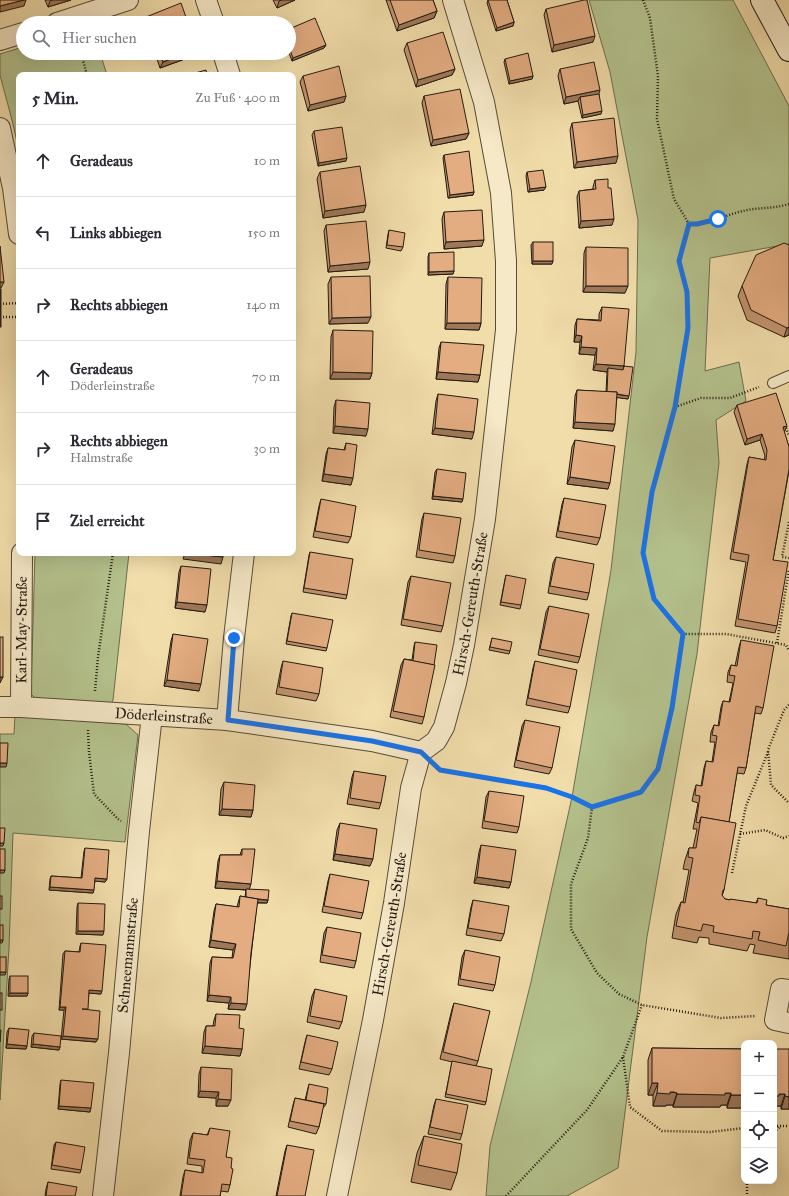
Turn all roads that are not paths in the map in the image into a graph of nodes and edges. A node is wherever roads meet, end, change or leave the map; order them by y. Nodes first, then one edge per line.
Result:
1 (128, 0) edge
2 (206, 0) edge
3 (453, 0) edge
4 (762, 0) edge
5 (79, 16) edge
6 (212, 16) edge
7 (16, 35) edge
8 (0, 40) edge
9 (789, 50) edge
10 (226, 60) edge
11 (229, 72) edge
12 (0, 128) edge
13 (16, 211) edge
14 (789, 376) edge
15 (773, 383) road end
16 (22, 556) edge
17 (244, 556) edge
18 (0, 707) edge
19 (21, 707) junction
20 (152, 715) junction
21 (228, 720) junction
22 (421, 752) junction
23 (789, 990) edge
24 (782, 1019) edge
25 (103, 1196) edge
26 (337, 1196) edge

1 - 5 street
2 - 6 street
3 - 22 street, Hirsch-Gereuth-Straße
4 - 9 street
7 - 8 street
10 - 11 street
12 - 13 street
14 - 15 lane
16 - 19 street, Karl-May-Straße
17 - 21 street
18 - 19 street, Döderleinstraße
19 - 20 street, Döderleinstraße
20 - 21 street, Döderleinstraße
20 - 25 street, Schneemannstraße
21 - 22 street, Döderleinstraße
22 - 26 street, Hirsch-Gereuth-Straße
23 - 24 street

